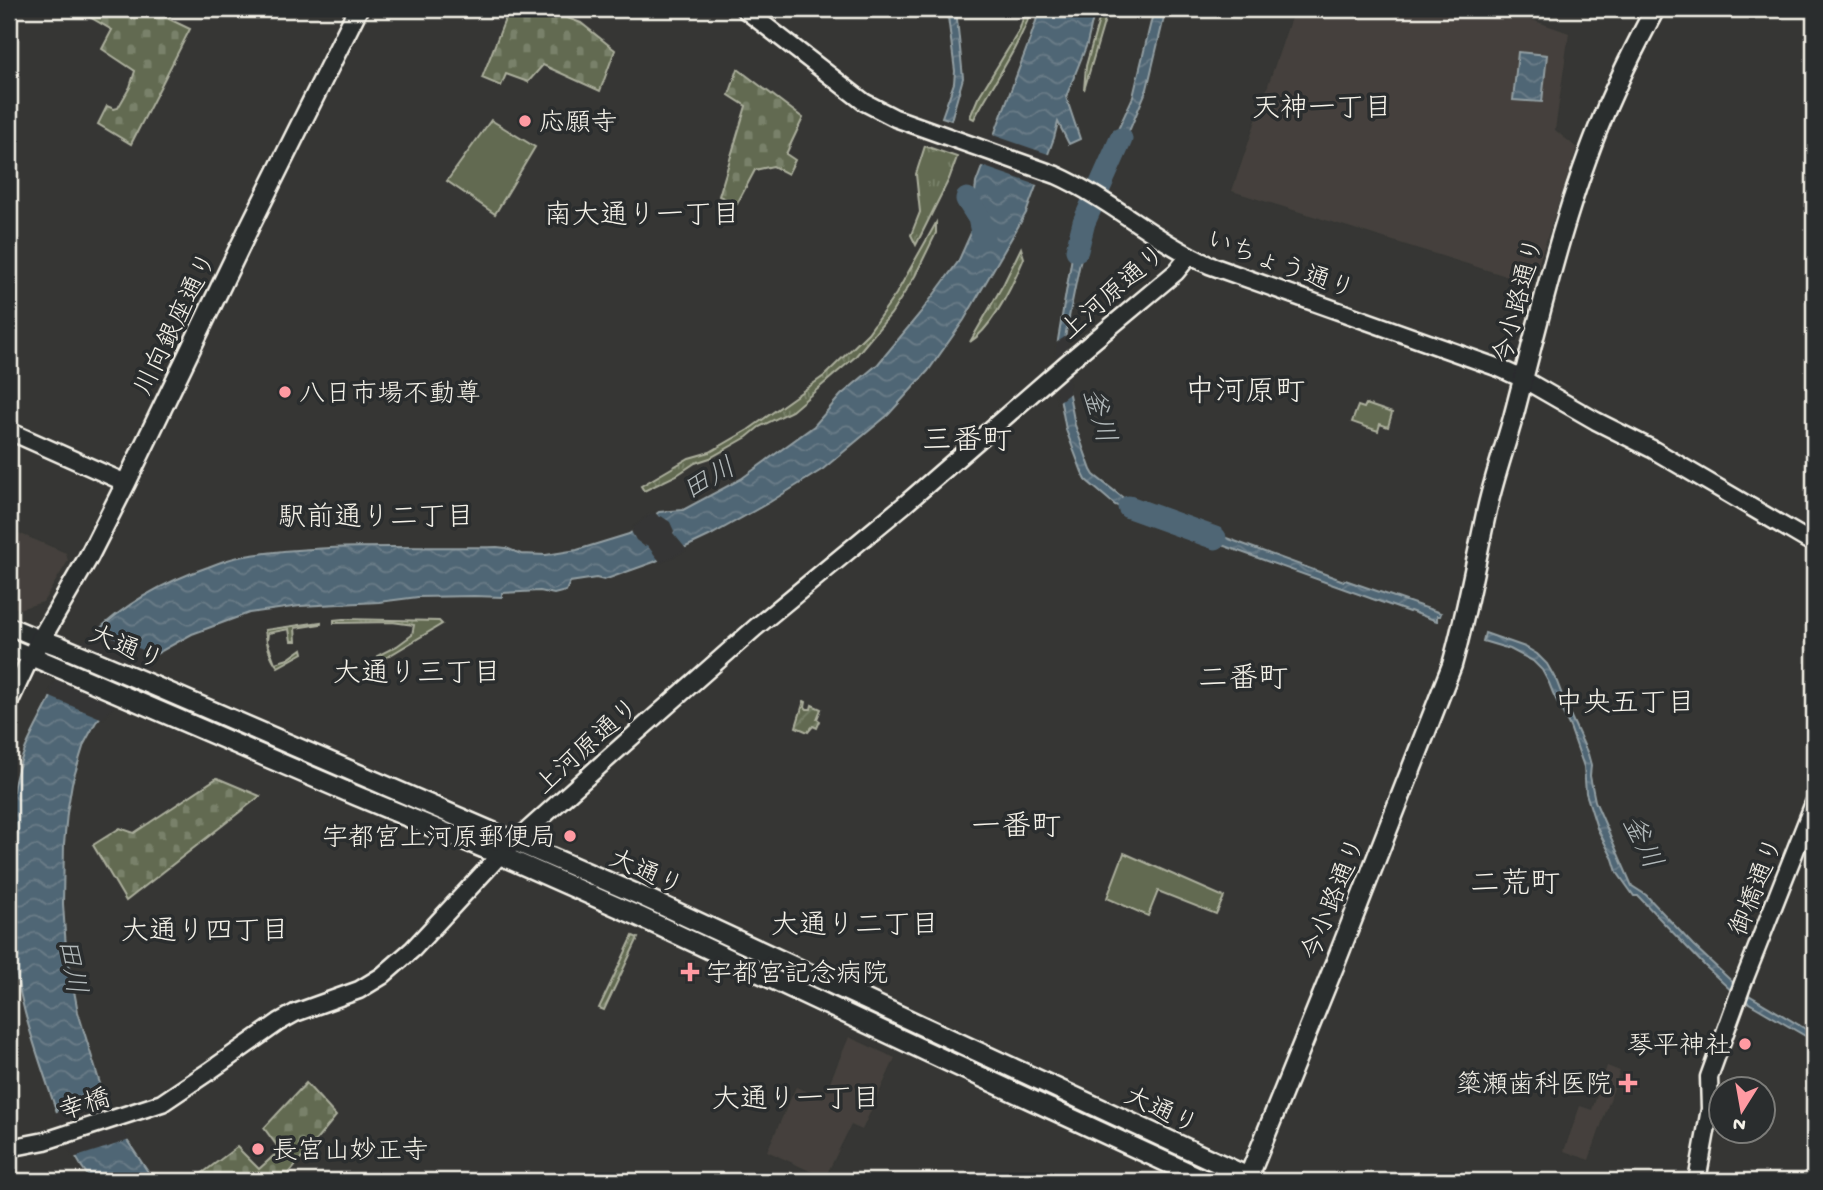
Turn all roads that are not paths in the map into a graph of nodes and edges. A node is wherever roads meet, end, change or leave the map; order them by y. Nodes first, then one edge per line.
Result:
1 (358, 9) edge
2 (744, 9) edge
3 (1655, 9) edge
4 (1189, 256) junction
5 (1522, 379) junction
6 (9, 431) edge
7 (126, 483) junction
8 (1814, 544) edge
9 (9, 626) edge
10 (40, 639) junction
11 (9, 647) edge
12 (39, 659) junction
13 (9, 703) edge
14 (1814, 803) edge
15 (515, 842) junction
16 (500, 855) junction
17 (131, 1114) joint
18 (9, 1148) edge
19 (1250, 1180) edge
20 (1207, 1181) edge
21 (1698, 1181) edge

1 - 7 main road, 川向銀座通り
2 - 4 street, いちょう通り
3 - 5 main road, 今小路通り
4 - 5 street, いちょう通り
4 - 15 street, 上河原通り
5 - 8 street, いちょう通り
5 - 19 main road, 今小路通り
6 - 7 street
7 - 10 main road, 川向銀座通り
9 - 10 street, 大通り
10 - 12 main road, 川向銀座通り
10 - 15 main road, 大通り
11 - 12 street, 大通り
12 - 13 street
12 - 16 main road, 大通り
14 - 21 street, 御橋通り
15 - 16 street, 上河原通り
15 - 19 main road, 大通り
16 - 17 street, 上河原通り
16 - 20 main road, 大通り
17 - 18 street, 幸橋

